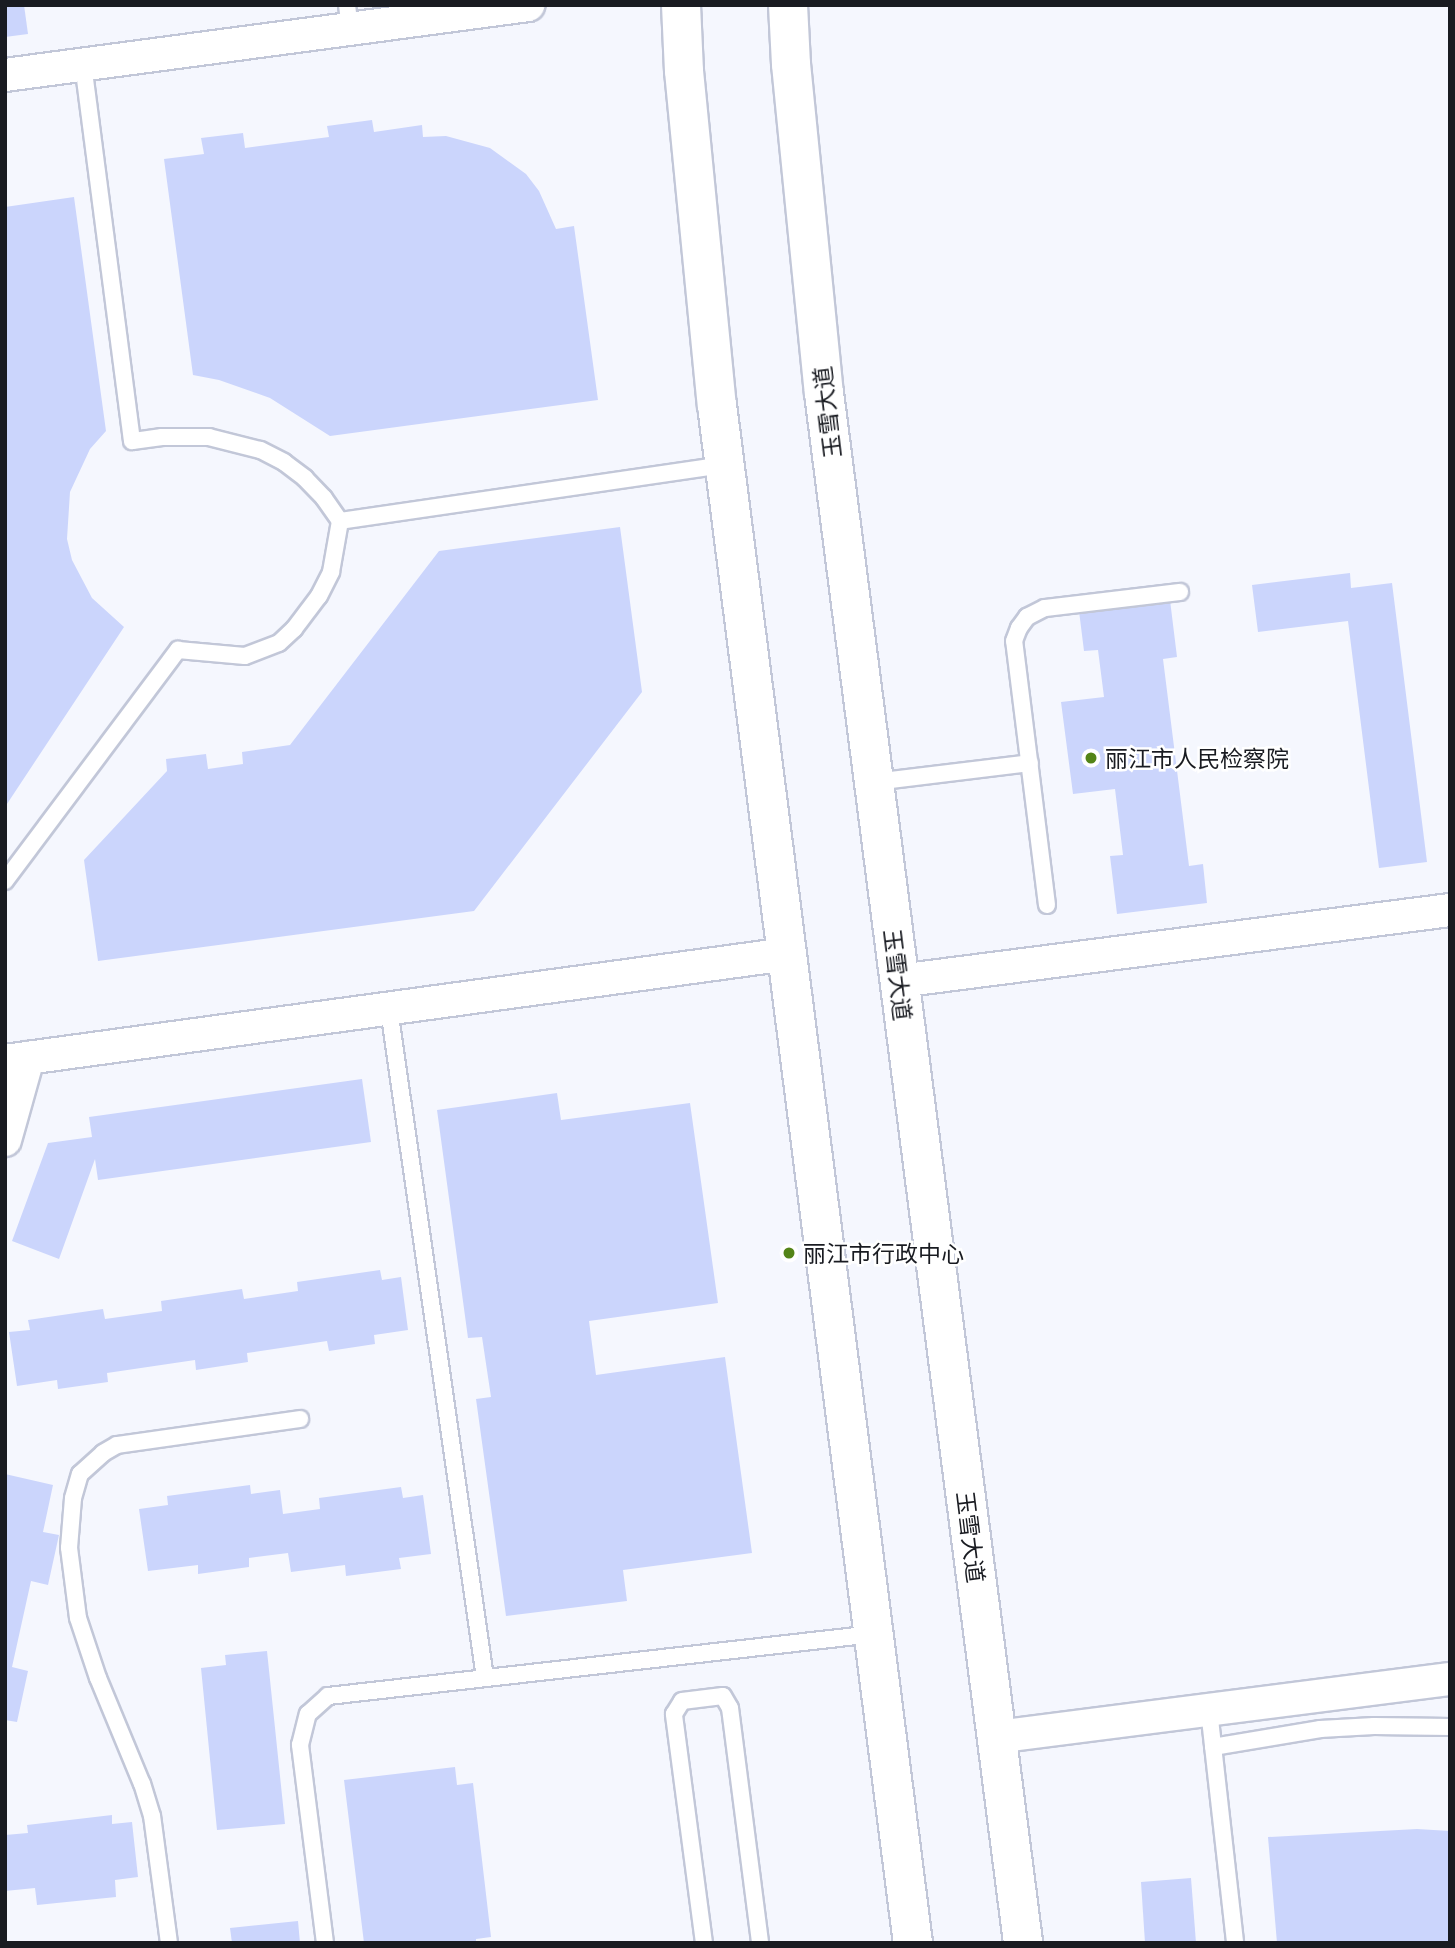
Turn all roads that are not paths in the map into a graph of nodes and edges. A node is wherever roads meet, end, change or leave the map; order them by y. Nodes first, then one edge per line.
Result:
1 (528, 5) edge
2 (681, 5) edge
3 (788, 5) edge
4 (349, 17) edge
5 (83, 65) junction
6 (5, 75) edge
7 (725, 465) junction
8 (340, 520) junction
9 (1180, 592) dead end
10 (1030, 763) junction
11 (874, 782) junction
12 (5, 881) edge
13 (1047, 905) dead end
14 (1450, 910) edge
15 (787, 954) junction
16 (899, 981) junction
17 (389, 1009) junction
18 (17, 1059) edge
19 (5, 1139) edge
20 (300, 1419) dead end
21 (874, 1634) junction
22 (485, 1678) junction
23 (1450, 1679) edge
24 (1209, 1710) junction
25 (1450, 1727) edge
26 (996, 1737) junction
27 (1213, 1747) junction
28 (169, 1943) edge
29 (325, 1943) edge
30 (704, 1943) edge
31 (760, 1943) edge
32 (913, 1943) edge
33 (1023, 1943) edge
34 (1235, 1943) edge

1 - 4 street
2 - 7 main road
3 - 11 main road, 玉雪大道
4 - 5 street
5 - 6 street
5 - 8 lane
7 - 8 lane
7 - 15 main road
8 - 12 lane
9 - 10 lane
10 - 11 lane
10 - 13 lane
11 - 16 main road, 玉雪大道
14 - 16 street
15 - 17 street
15 - 21 main road
16 - 26 main road, 玉雪大道
17 - 18 street
17 - 22 lane
18 - 19 street
20 - 28 lane
21 - 22 lane
21 - 32 main road
22 - 29 lane
23 - 24 street
24 - 26 street
24 - 27 lane
25 - 27 lane
26 - 33 main road, 玉雪大道
27 - 34 lane
30 - 31 lane

